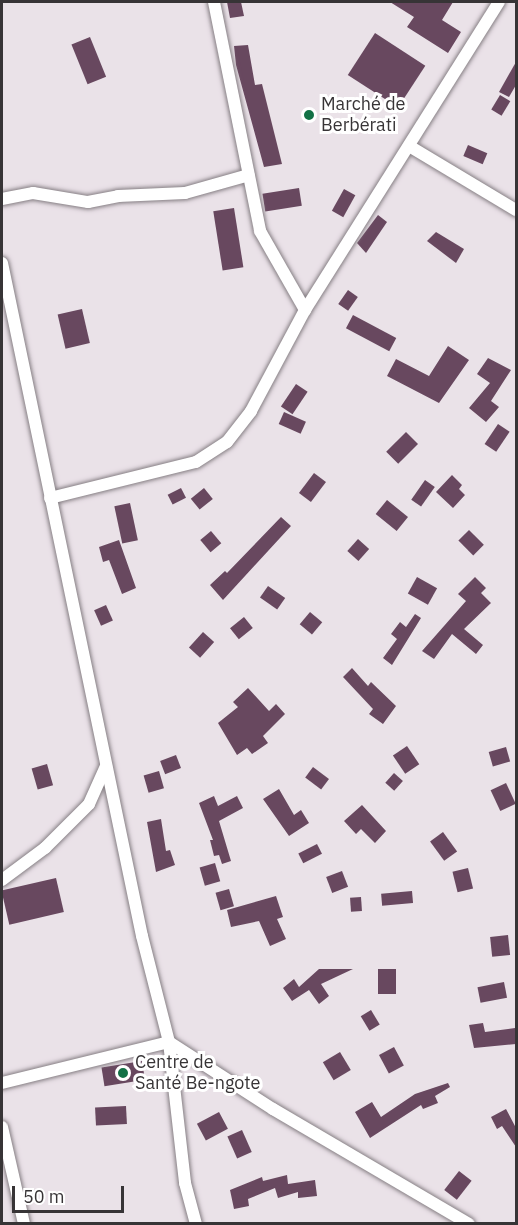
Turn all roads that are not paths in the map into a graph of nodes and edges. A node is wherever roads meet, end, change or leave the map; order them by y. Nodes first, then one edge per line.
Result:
1 (214, 2) edge
2 (499, 2) edge
3 (409, 146) junction
4 (249, 175) junction
5 (2, 199) edge
6 (516, 210) edge
7 (2, 263) edge
8 (305, 310) junction
9 (50, 498) junction
10 (106, 766) junction
11 (2, 880) edge
12 (170, 1042) junction
13 (2, 1083) edge
14 (2, 1127) edge
15 (24, 1224) edge
16 (196, 1224) edge
17 (469, 1224) edge

1 - 4 street
2 - 3 street
3 - 6 street
3 - 8 street
4 - 5 street
4 - 8 street
7 - 9 street
8 - 9 street
9 - 10 street
10 - 11 street
10 - 12 street
12 - 13 street
12 - 16 street
12 - 17 street
14 - 15 street

